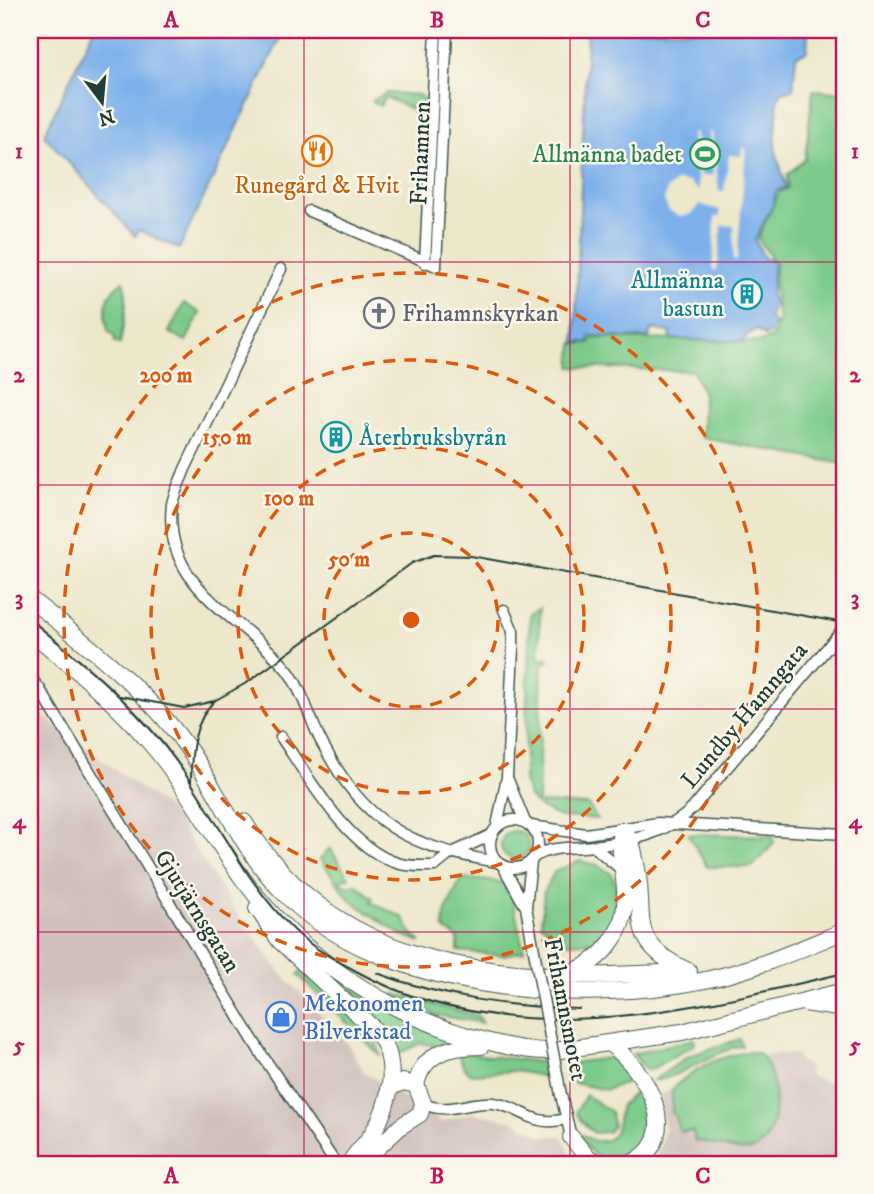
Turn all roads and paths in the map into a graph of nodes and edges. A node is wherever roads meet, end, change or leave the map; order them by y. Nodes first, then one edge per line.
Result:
1 (436, 30) edge
2 (447, 30) edge
3 (309, 211) dead end
4 (425, 263) junction
5 (281, 270) dead end
6 (30, 599) edge
7 (504, 610) dead end
8 (844, 628) edge
9 (30, 631) edge
10 (30, 677) edge
11 (281, 737) dead end
12 (200, 767) junction
13 (507, 777) junction
14 (528, 824) junction
15 (671, 825) junction
16 (494, 830) junction
17 (844, 834) edge
18 (624, 837) junction
19 (593, 846) junction
20 (450, 854) junction
21 (533, 859) junction
22 (500, 864) junction
23 (622, 870) junction
24 (242, 878) junction
25 (526, 907) junction
26 (844, 931) edge
27 (689, 971) junction
28 (562, 976) junction
29 (721, 976) junction
30 (844, 991) edge
31 (802, 1001) junction
32 (844, 1009) edge
33 (610, 1044) junction
34 (503, 1046) junction
35 (416, 1085) junction
36 (389, 1088) junction
37 (423, 1103) junction
38 (566, 1119) junction
39 (571, 1137) joint
40 (337, 1164) edge
41 (349, 1164) edge
42 (360, 1164) edge
43 (600, 1164) edge
44 (630, 1164) edge

1 - 4 street, Frihamnen
2 - 4 street, Frihamnen
3 - 4 street
5 - 20 street
6 - 12 main road
7 - 13 street
8 - 15 street, Lundby Hamngata
9 - 24 main road
10 - 40 street, Gjutjärnsgatan
11 - 20 street
12 - 28 main road
12 - 29 main road
13 - 14 street
13 - 16 street
14 - 16 street
14 - 18 street, Lundby Hamngata
14 - 21 street
15 - 17 street, Lundby Hamngata
15 - 18 street, Lundby Hamngata
16 - 20 street
16 - 22 street
18 - 19 street, Lundby Hamngata
18 - 23 main road
18 - 27 main road
19 - 21 street, Lundby Hamngata
19 - 23 street
20 - 22 street
21 - 22 street
21 - 25 street, Frihamnsmotet
22 - 25 street, Frihamnsmotet
23 - 28 main road
24 - 34 main road
24 - 36 main road
25 - 38 street, Frihamnsmotet, bridge
26 - 29 main road
27 - 28 main road
27 - 29 main road
30 - 31 main road
31 - 32 main road
31 - 33 main road
33 - 34 main road
33 - 44 main road
34 - 35 main road
35 - 36 main road
35 - 37 main road
36 - 41 main road
37 - 38 street, Frihamnsmotet
37 - 42 main road
38 - 39 street, Frihamnsmotet
39 - 43 main road

